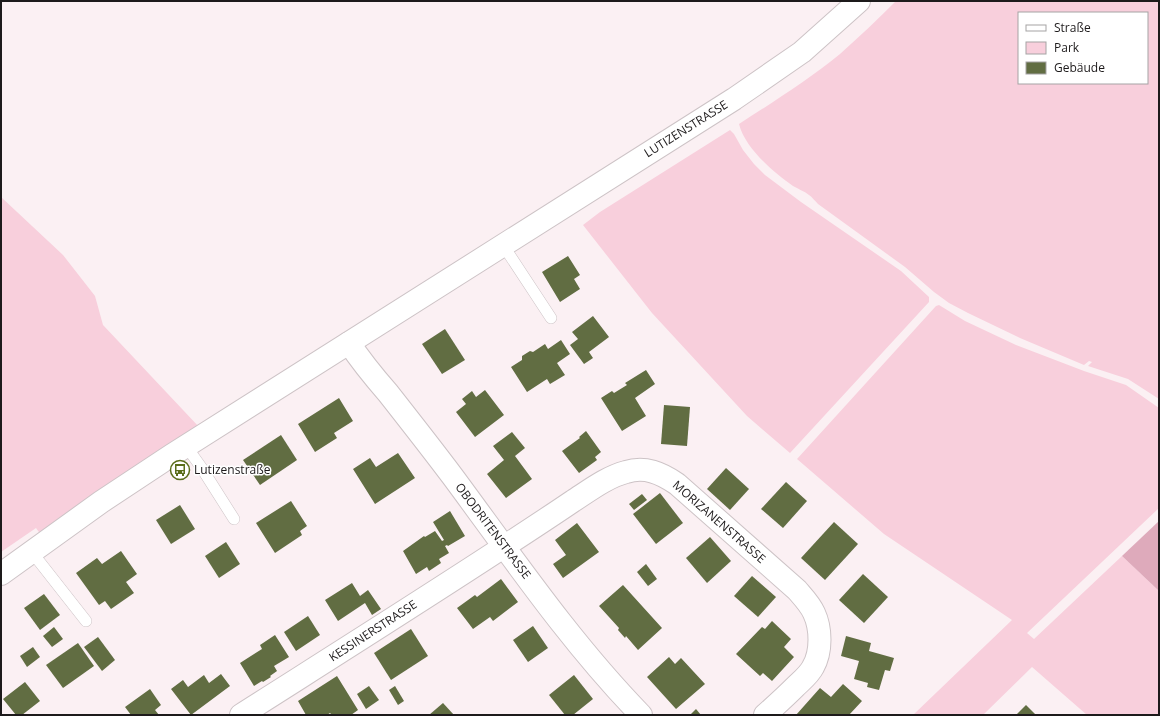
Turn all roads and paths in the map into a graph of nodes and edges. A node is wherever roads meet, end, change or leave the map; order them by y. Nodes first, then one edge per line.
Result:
1 (860, 1) edge
2 (503, 245) junction
3 (551, 318) dead end
4 (349, 343) junction
5 (186, 446) junction
6 (234, 519) dead end
7 (504, 546) junction
8 (32, 551) junction
9 (1, 574) edge
10 (86, 621) dead end
11 (241, 715) edge
12 (641, 715) edge
13 (765, 715) edge

1 - 2 street, LUTIZENSTRASSE
2 - 3 lane
2 - 4 street, LUTIZENSTRASSE
4 - 5 street, LUTIZENSTRASSE
4 - 7 street, OBODRITENSTRASSE
5 - 6 lane
5 - 8 street, LUTIZENSTRASSE
7 - 11 street, KESSINERSTRASSE
7 - 12 street, OBODRITENSTRASSE
7 - 13 street, MORIZANENSTRASSE
8 - 9 street, LUTIZENSTRASSE
8 - 10 lane

